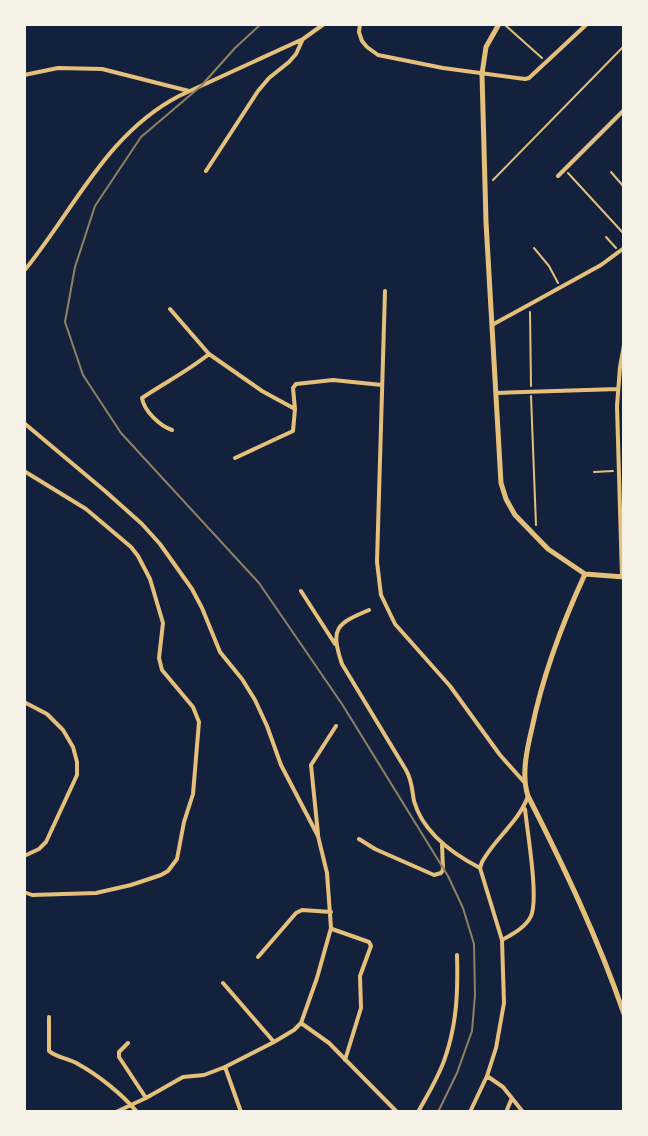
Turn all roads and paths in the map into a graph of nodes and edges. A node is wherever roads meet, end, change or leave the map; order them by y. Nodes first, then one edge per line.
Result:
1 (324, 24) edge
2 (360, 24) edge
3 (501, 24) edge
4 (587, 24) edge
5 (303, 39) junction
6 (624, 46) edge
7 (546, 62) junction
8 (482, 74) junction
9 (24, 75) edge
10 (189, 91) junction
11 (624, 110) edge
12 (566, 169) junction
13 (206, 171) dead end
14 (611, 172) dead end
15 (558, 176) dead end
16 (486, 186) junction
17 (624, 187) edge
18 (624, 234) edge
19 (606, 237) dead end
20 (534, 248) dead end
21 (622, 250) edge
22 (24, 271) edge
23 (561, 288) junction
24 (385, 291) dead end
25 (529, 305) junction
26 (170, 309) dead end
27 (492, 325) junction
28 (624, 345) edge
29 (209, 354) junction
30 (382, 385) junction
31 (618, 389) junction
32 (531, 392) junction
33 (496, 393) junction
34 (295, 409) junction
35 (24, 423) edge
36 (172, 430) dead end
37 (235, 458) dead end
38 (24, 471) edge
39 (619, 471) junction
40 (594, 472) dead end
41 (536, 524) dead end
42 (585, 574) junction
43 (623, 577) edge
44 (301, 591) dead end
45 (369, 610) dead end
46 (335, 644) junction
47 (24, 702) edge
48 (336, 726) dead end
49 (525, 783) junction
50 (528, 796) junction
51 (525, 806) junction
52 (318, 836) junction
53 (359, 839) dead end
54 (442, 844) junction
55 (24, 856) edge
56 (480, 868) junction
57 (24, 892) edge
58 (331, 912) junction
59 (331, 928) junction
60 (502, 940) junction
61 (457, 955) dead end
62 (258, 957) dead end
63 (223, 983) dead end
64 (624, 1014) edge
65 (49, 1017) dead end
66 (301, 1023) junction
67 (274, 1042) junction
68 (128, 1043) dead end
69 (345, 1060) junction
70 (225, 1067) junction
71 (487, 1076) junction
72 (146, 1098) junction
73 (512, 1098) junction
74 (132, 1105) junction
75 (116, 1112) edge
76 (137, 1112) edge
77 (241, 1112) edge
78 (397, 1112) edge
79 (418, 1112) edge
80 (470, 1112) edge
81 (506, 1112) edge
82 (523, 1112) edge

1 - 5 street
2 - 8 street
3 - 7 path
3 - 8 street
4 - 7 street
5 - 10 street
5 - 13 street
6 - 16 path
7 - 8 street
8 - 16 street
9 - 10 street
10 - 22 street
11 - 12 street
12 - 15 street
12 - 18 path
14 - 17 path
16 - 27 street
19 - 21 path
20 - 23 path
21 - 23 street
23 - 25 street
24 - 30 street
25 - 27 street
25 - 32 path
26 - 29 street
27 - 33 street
28 - 31 street
29 - 34 street
29 - 36 street
30 - 34 street
30 - 49 street
31 - 32 street
31 - 39 street
32 - 33 street
32 - 41 path
33 - 42 street
34 - 37 street
35 - 52 street
38 - 57 street
39 - 40 path
39 - 43 street
42 - 43 street
42 - 49 street
44 - 46 street
45 - 46 street
46 - 54 street
47 - 55 street
48 - 52 street
49 - 50 street
50 - 51 street
50 - 64 street
51 - 56 street
51 - 60 street
52 - 58 street
53 - 54 street
54 - 56 street
56 - 60 street
58 - 59 street
58 - 62 street
59 - 66 street
59 - 69 street
60 - 71 street
61 - 79 street
63 - 67 street
65 - 74 street
66 - 67 street
66 - 69 street
67 - 70 street
68 - 72 street
69 - 78 street
70 - 72 street
70 - 77 street
71 - 73 street
71 - 80 street
72 - 74 street
73 - 81 street
73 - 82 street
74 - 75 street
74 - 76 street

